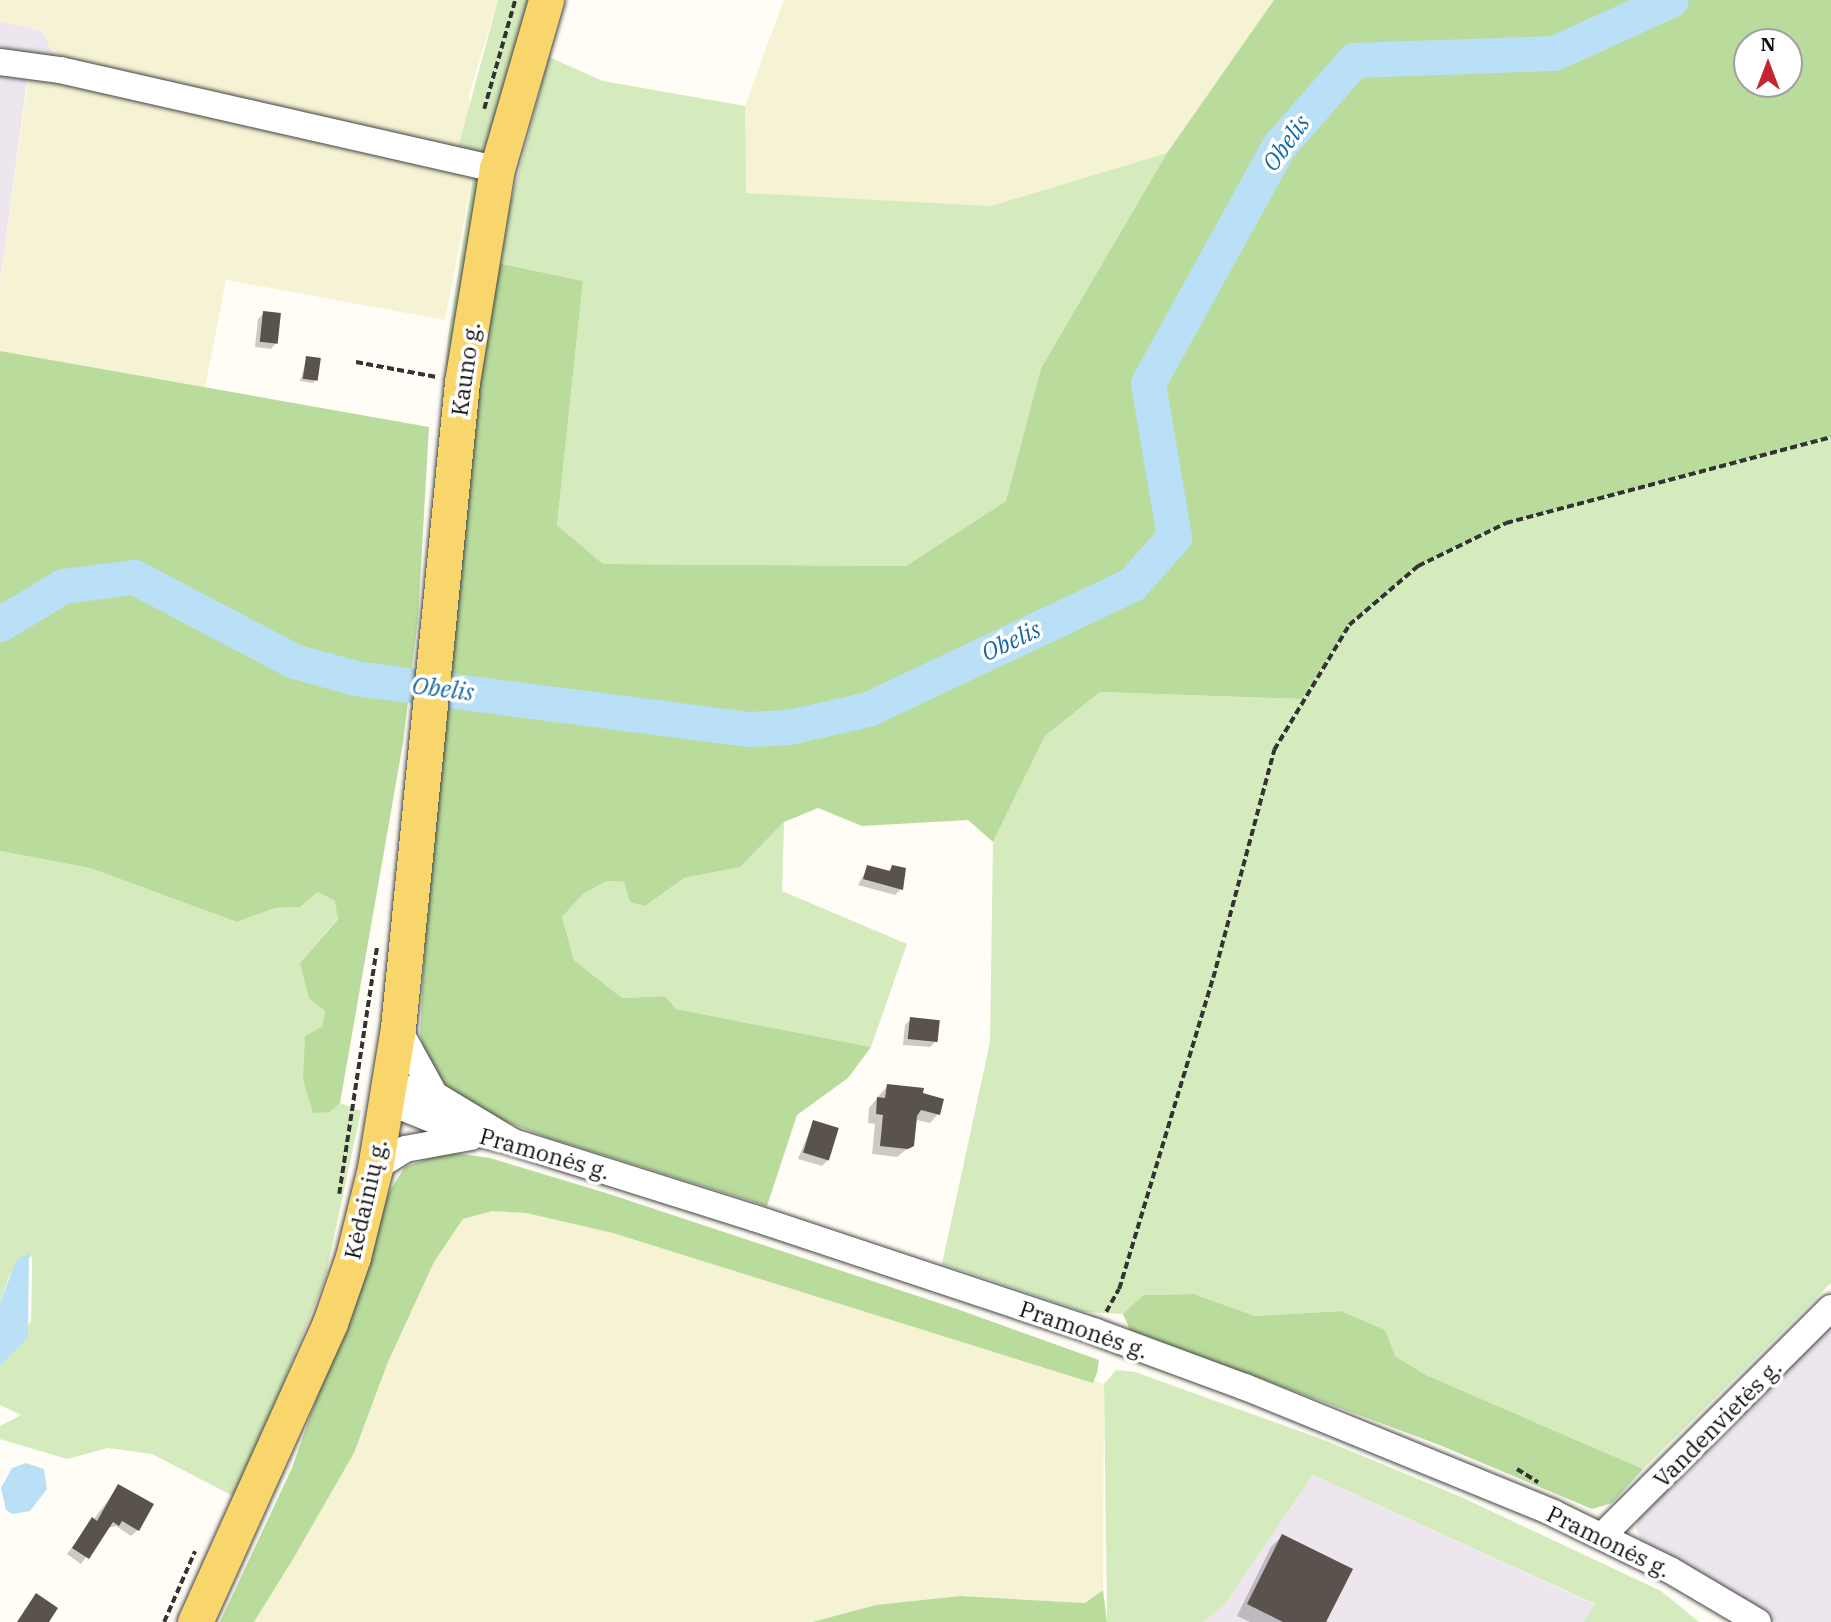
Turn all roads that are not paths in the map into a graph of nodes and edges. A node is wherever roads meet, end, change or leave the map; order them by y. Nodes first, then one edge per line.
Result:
1 (546, 0) edge
2 (0, 62) edge
3 (498, 169) junction
4 (423, 745) joint
5 (398, 1028) junction
6 (389, 1093) junction
7 (435, 1095) junction
8 (501, 1139) junction
9 (374, 1168) junction
10 (1831, 1308) edge
11 (1602, 1536) junction
12 (195, 1622) edge
13 (1758, 1622) edge

1 - 3 main road, Kauno g.
2 - 3 street
3 - 4 main road, Kauno g.
4 - 5 main road, Kėdainių g.
5 - 6 main road, Kėdainių g.
5 - 7 street
6 - 7 street
6 - 8 street, Pramonės g.
6 - 9 main road, Kėdainių g.
7 - 8 street
8 - 9 street
8 - 11 street, Pramonės g.
9 - 12 main road, Kėdainių g.
10 - 11 street, Vandenvietės g.
11 - 13 street, Pramonės g.

